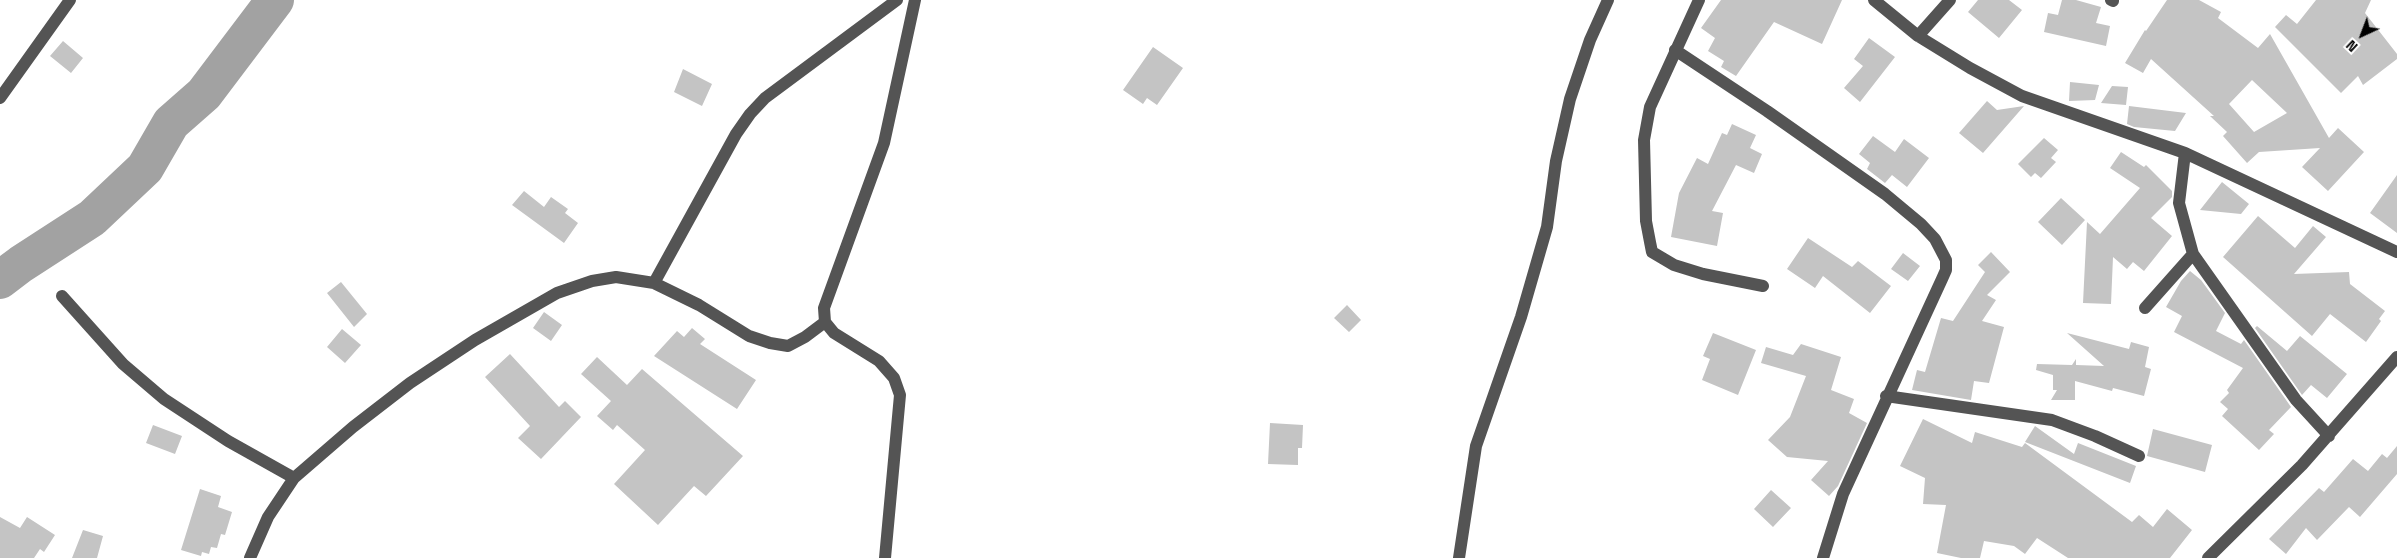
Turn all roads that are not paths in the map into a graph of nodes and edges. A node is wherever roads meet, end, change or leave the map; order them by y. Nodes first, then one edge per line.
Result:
1 (70, 0) edge
2 (897, 0) edge
3 (915, 0) edge
4 (1608, 0) edge
5 (1700, 0) edge
6 (1874, 0) edge
7 (1950, 0) edge
8 (1918, 36) junction
9 (1675, 50) junction
10 (0, 98) edge
11 (2185, 153) junction
12 (2397, 252) edge
13 (2193, 254) junction
14 (654, 283) junction
15 (1763, 286) dead end
16 (62, 296) dead end
17 (2145, 308) dead end
18 (825, 322) junction
19 (2397, 357) edge
20 (1886, 396) junction
21 (2329, 436) junction
22 (2139, 456) dead end
23 (294, 478) junction
24 (250, 558) edge
25 (886, 558) edge
26 (1459, 558) edge
27 (1823, 558) edge
28 (2208, 558) edge

1 - 10 street
2 - 14 street
3 - 18 street
4 - 26 street
5 - 9 street
6 - 8 street
7 - 8 street
8 - 11 street
9 - 15 street
9 - 20 street
11 - 12 street
11 - 13 street
13 - 17 street
13 - 21 street
14 - 18 street
14 - 23 street
16 - 23 street
18 - 25 street
19 - 21 street
20 - 22 street
20 - 27 street
21 - 28 street
23 - 24 street

